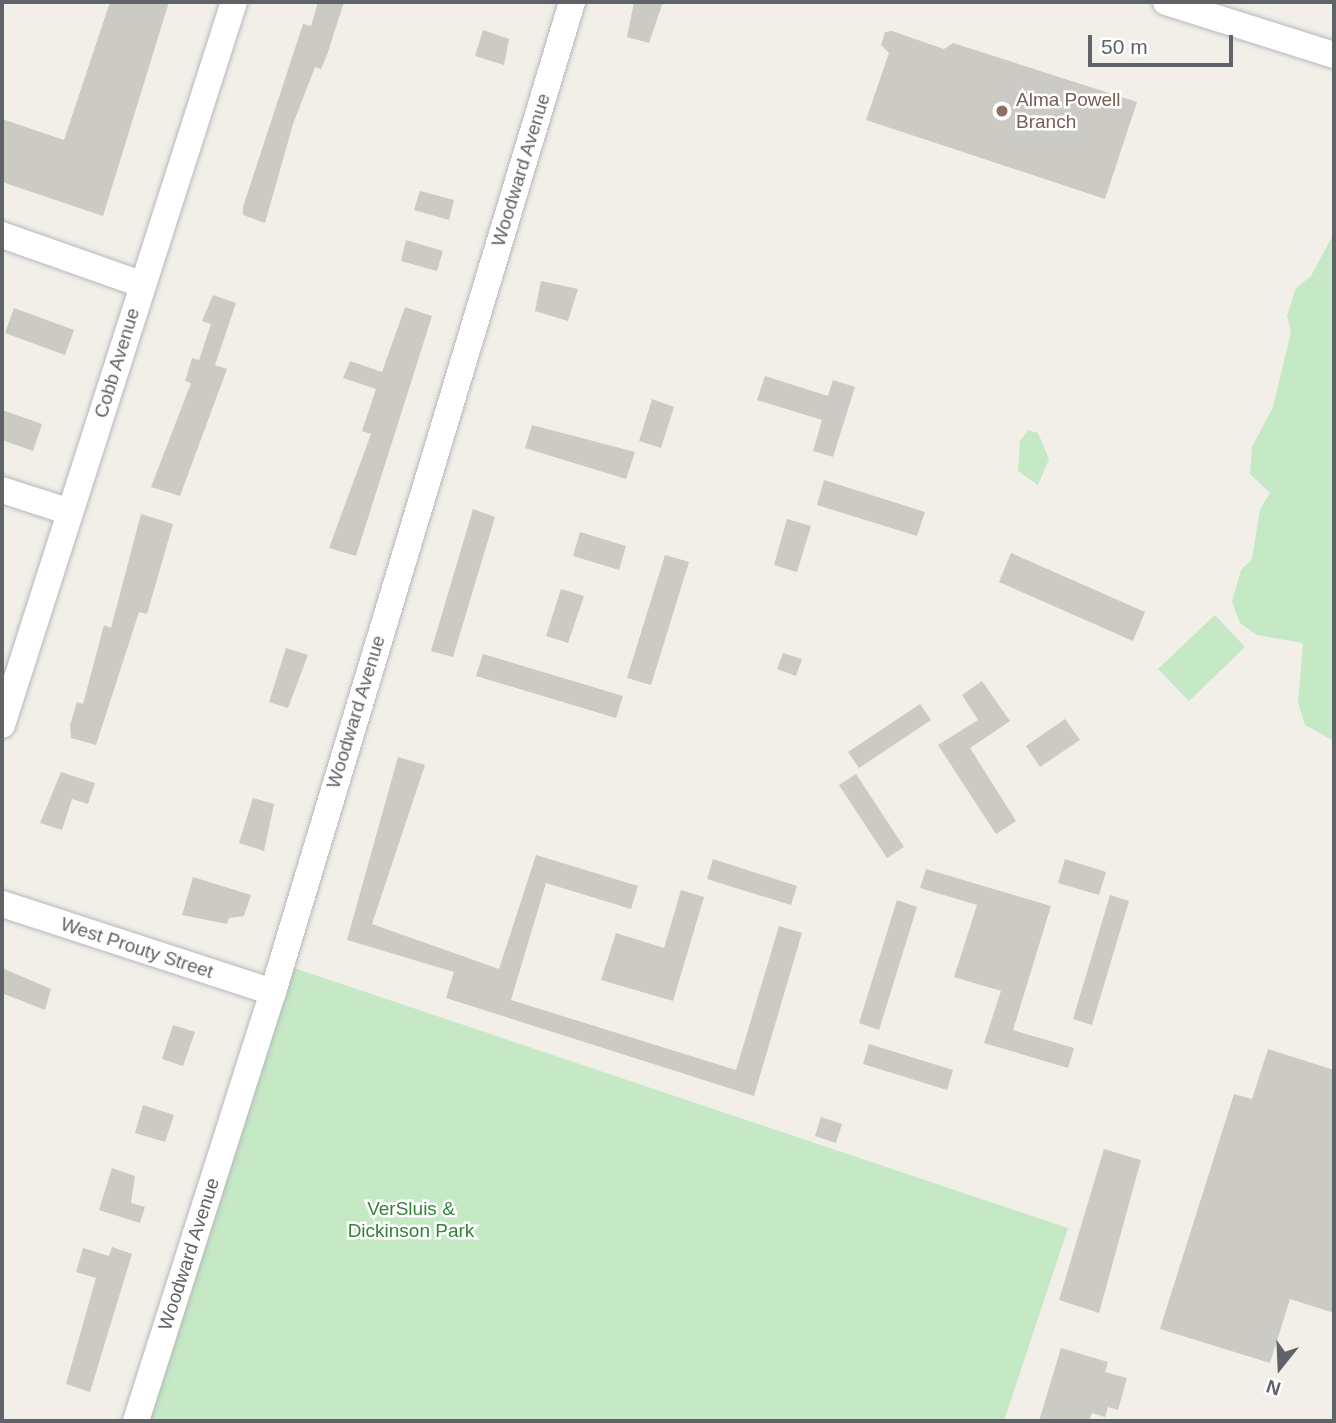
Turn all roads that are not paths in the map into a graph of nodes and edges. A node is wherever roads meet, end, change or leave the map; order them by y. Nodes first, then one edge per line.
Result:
1 (234, 2) edge
2 (572, 2) edge
3 (1166, 2) edge
4 (1334, 55) edge
5 (2, 235) edge
6 (141, 284) junction
7 (2, 490) edge
8 (70, 512) junction
9 (2, 725) edge
10 (2, 904) edge
11 (273, 992) junction
12 (136, 1421) edge

1 - 6 street, Cobb Avenue
2 - 11 street, Woodward Avenue
3 - 4 street
5 - 6 street
6 - 8 street, Cobb Avenue
7 - 8 street
8 - 9 street, Cobb Avenue
10 - 11 street, West Prouty Street
11 - 12 street, Woodward Avenue

